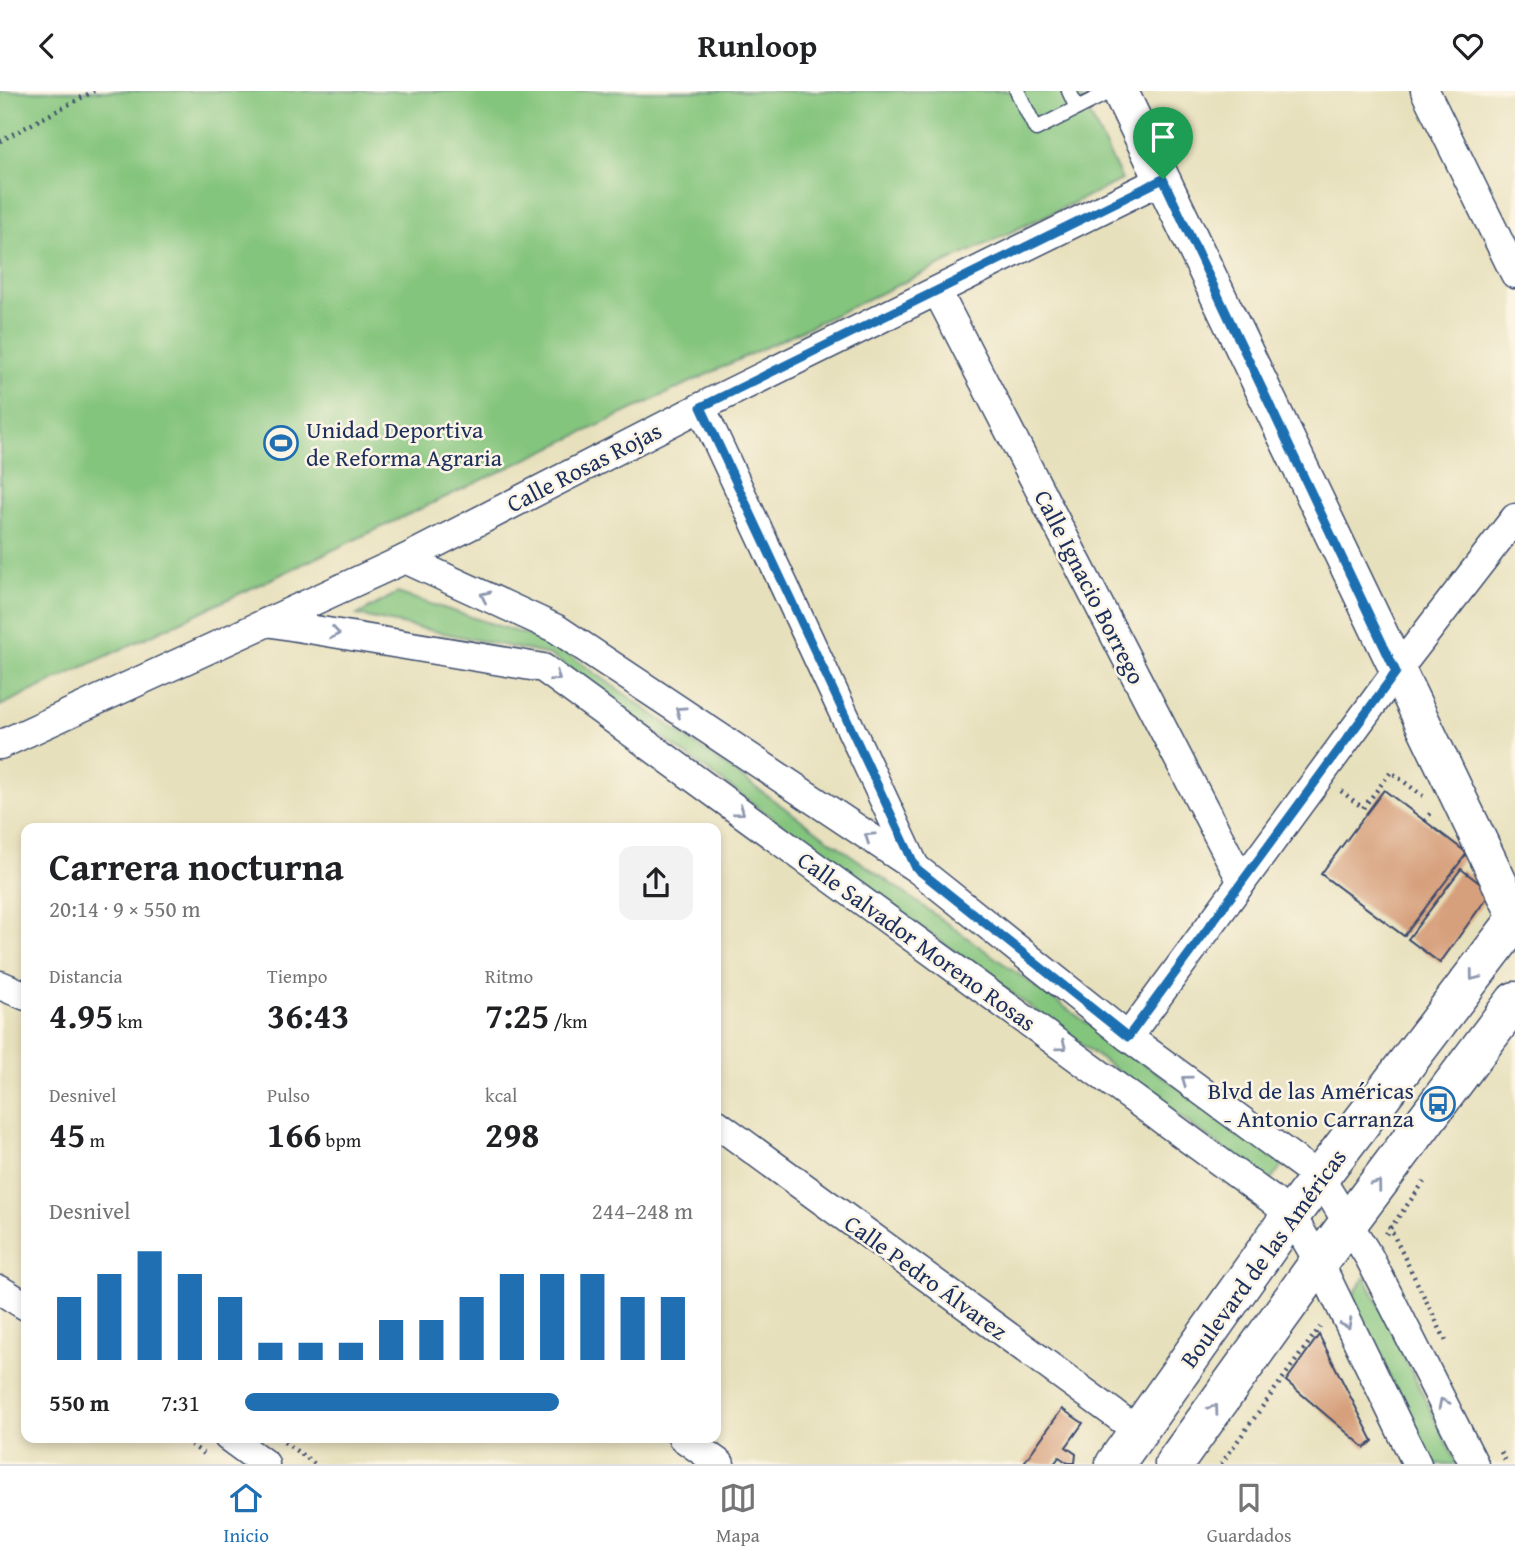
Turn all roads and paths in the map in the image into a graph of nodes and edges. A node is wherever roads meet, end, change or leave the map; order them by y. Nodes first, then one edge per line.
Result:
1 (94, 91) edge
2 (1017, 91) edge
3 (1069, 91) edge
4 (1111, 91) edge
5 (1120, 91) edge
6 (1425, 91) edge
7 (1077, 108) junction
8 (0, 141) edge
9 (1163, 179) junction
10 (1515, 274) edge
11 (938, 293) junction
12 (701, 407) junction
13 (1515, 518) edge
14 (405, 559) junction
15 (267, 622) junction
16 (1396, 672) junction
17 (0, 745) edge
18 (1350, 798) dead end
19 (1427, 799) dead end
20 (1436, 806) dead end
21 (1425, 821) dead end
22 (916, 868) junction
23 (1242, 882) junction
24 (1515, 915) edge
25 (1515, 921) edge
26 (0, 985) edge
27 (21, 994) edge
28 (1515, 1001) edge
29 (1128, 1037) junction
30 (721, 1127) edge
31 (1320, 1178) junction
32 (1360, 1207) junction
33 (1291, 1215) junction
34 (1319, 1262) junction
35 (0, 1290) edge
36 (21, 1303) edge
37 (1452, 1352) dead end
38 (1138, 1431) junction
39 (1495, 1439) dead end
40 (188, 1443) edge
41 (236, 1443) edge
42 (285, 1443) edge
43 (690, 1443) edge
44 (208, 1457) dead end
45 (265, 1464) edge
46 (315, 1464) edge
47 (720, 1464) edge
48 (1115, 1464) edge
49 (1174, 1464) edge
50 (1417, 1464) edge
51 (1474, 1464) edge
52 (1507, 1464) edge

1 - 8 path
2 - 7 lane
3 - 7 lane
4 - 7 lane
5 - 9 street
6 - 10 street
9 - 11 street, Calle Rosas Rojas
9 - 16 street
11 - 12 street, Calle Rosas Rojas
11 - 23 street, Calle Ignacio Borrego
12 - 14 street, Calle Rosas Rojas
12 - 22 street
13 - 16 street
14 - 15 street, Calle Rosas Rojas
22 -> 14 street, Calle Salvador Moreno Rosas
15 - 17 street, Calle Rosas Rojas
15 -> 33 street, Calle Salvador Moreno Rosas
16 - 23 street
16 - 24 street
18 - 19 path
20 - 21 path
22 - 29 street, Calle Salvador Moreno Rosas
23 - 29 street
25 -> 31 main road, Boulevard de las Américas
26 - 27 street
32 -> 28 main road, Boulevard de las Américas
31 -> 29 street, Calle Salvador Moreno Rosas
30 - 38 street, Calle Pedro Álvarez
31 - 32 street, Calle Salvador Moreno Rosas
31 - 33 main road, Boulevard de las Américas
32 - 34 main road, Boulevard de las Américas
32 - 37 path
51 -> 32 street, Calle Salvador Moreno Rosas
33 - 34 street, Calle Salvador Moreno Rosas
33 - 38 main road, Boulevard de las Américas
49 -> 34 main road, Boulevard de las Américas
34 -> 50 street, Calle Salvador Moreno Rosas
35 - 36 street
38 - 48 main road, Boulevard de las Américas
39 - 52 path
40 - 44 path
41 - 45 street
42 - 46 path
43 - 47 street

